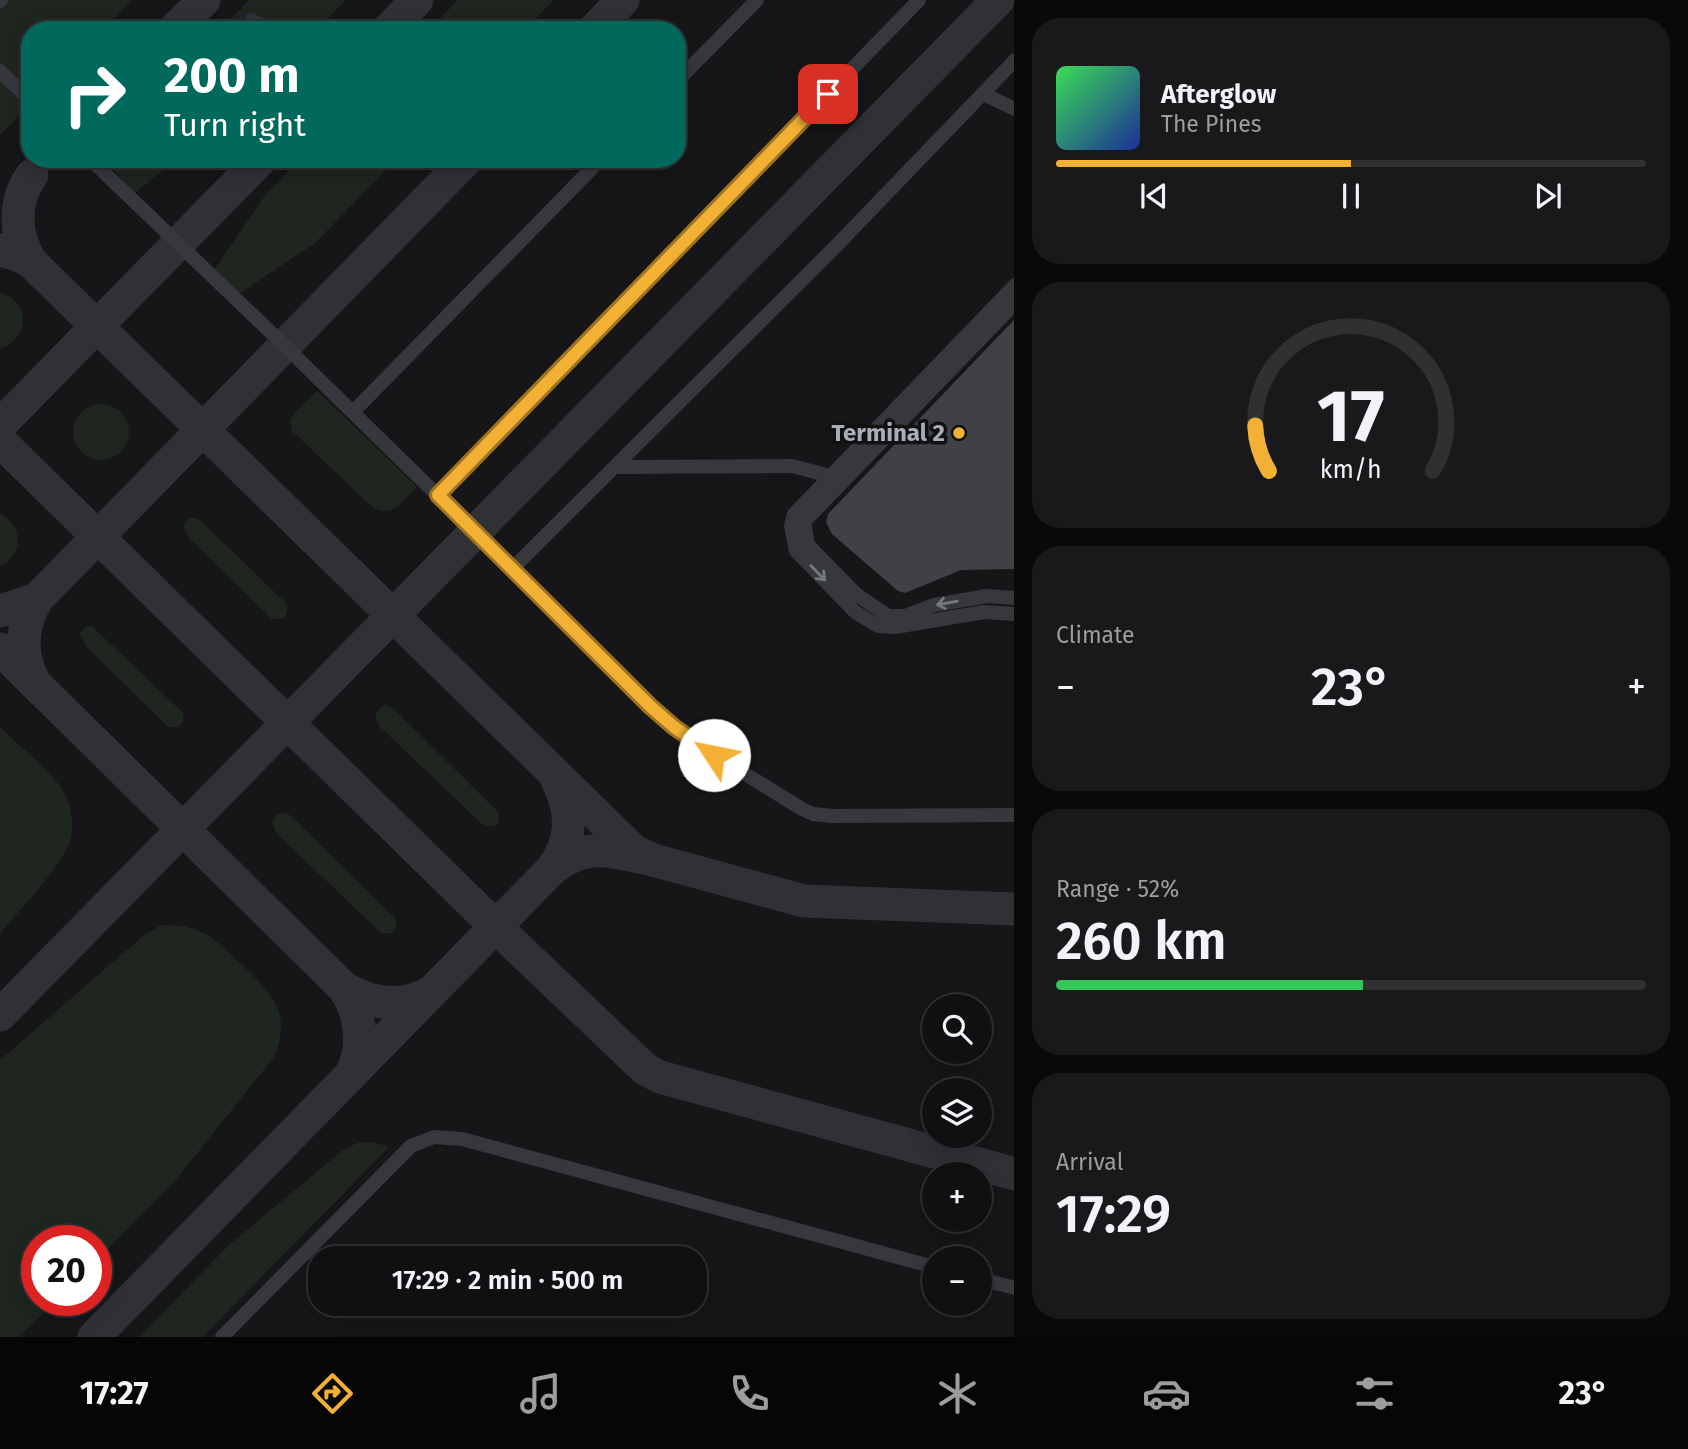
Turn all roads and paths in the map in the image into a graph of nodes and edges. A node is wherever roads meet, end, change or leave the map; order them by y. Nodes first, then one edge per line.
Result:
1 (757, 0) edge
2 (919, 0) edge
3 (1014, 60) edge
4 (0, 71) edge
5 (686, 72) edge
6 (21, 91) edge
7 (983, 94) junction
8 (1014, 109) edge
9 (99, 168) edge
10 (592, 168) edge
11 (1014, 285) edge
12 (1014, 303) edge
13 (353, 412) junction
14 (617, 467) junction
15 (837, 478) junction
16 (438, 495) junction
17 (511, 570) junction
18 (1014, 598) edge
19 (1014, 614) edge
20 (1014, 816) edge
21 (922, 1264) edge
22 (992, 1282) edge
23 (1014, 1288) edge
24 (222, 1337) edge

1 - 5 lane
2 - 16 lane
3 - 7 lane
4 - 6 lane
7 - 8 lane
7 - 14 lane
9 - 13 lane
10 - 13 lane
11 - 15 lane
12 - 15 lane
13 - 16 lane
14 - 15 lane
14 - 17 lane
18 -> 15 lane
15 -> 19 lane
16 - 17 lane
17 - 20 lane
21 - 24 lane
22 - 23 lane

